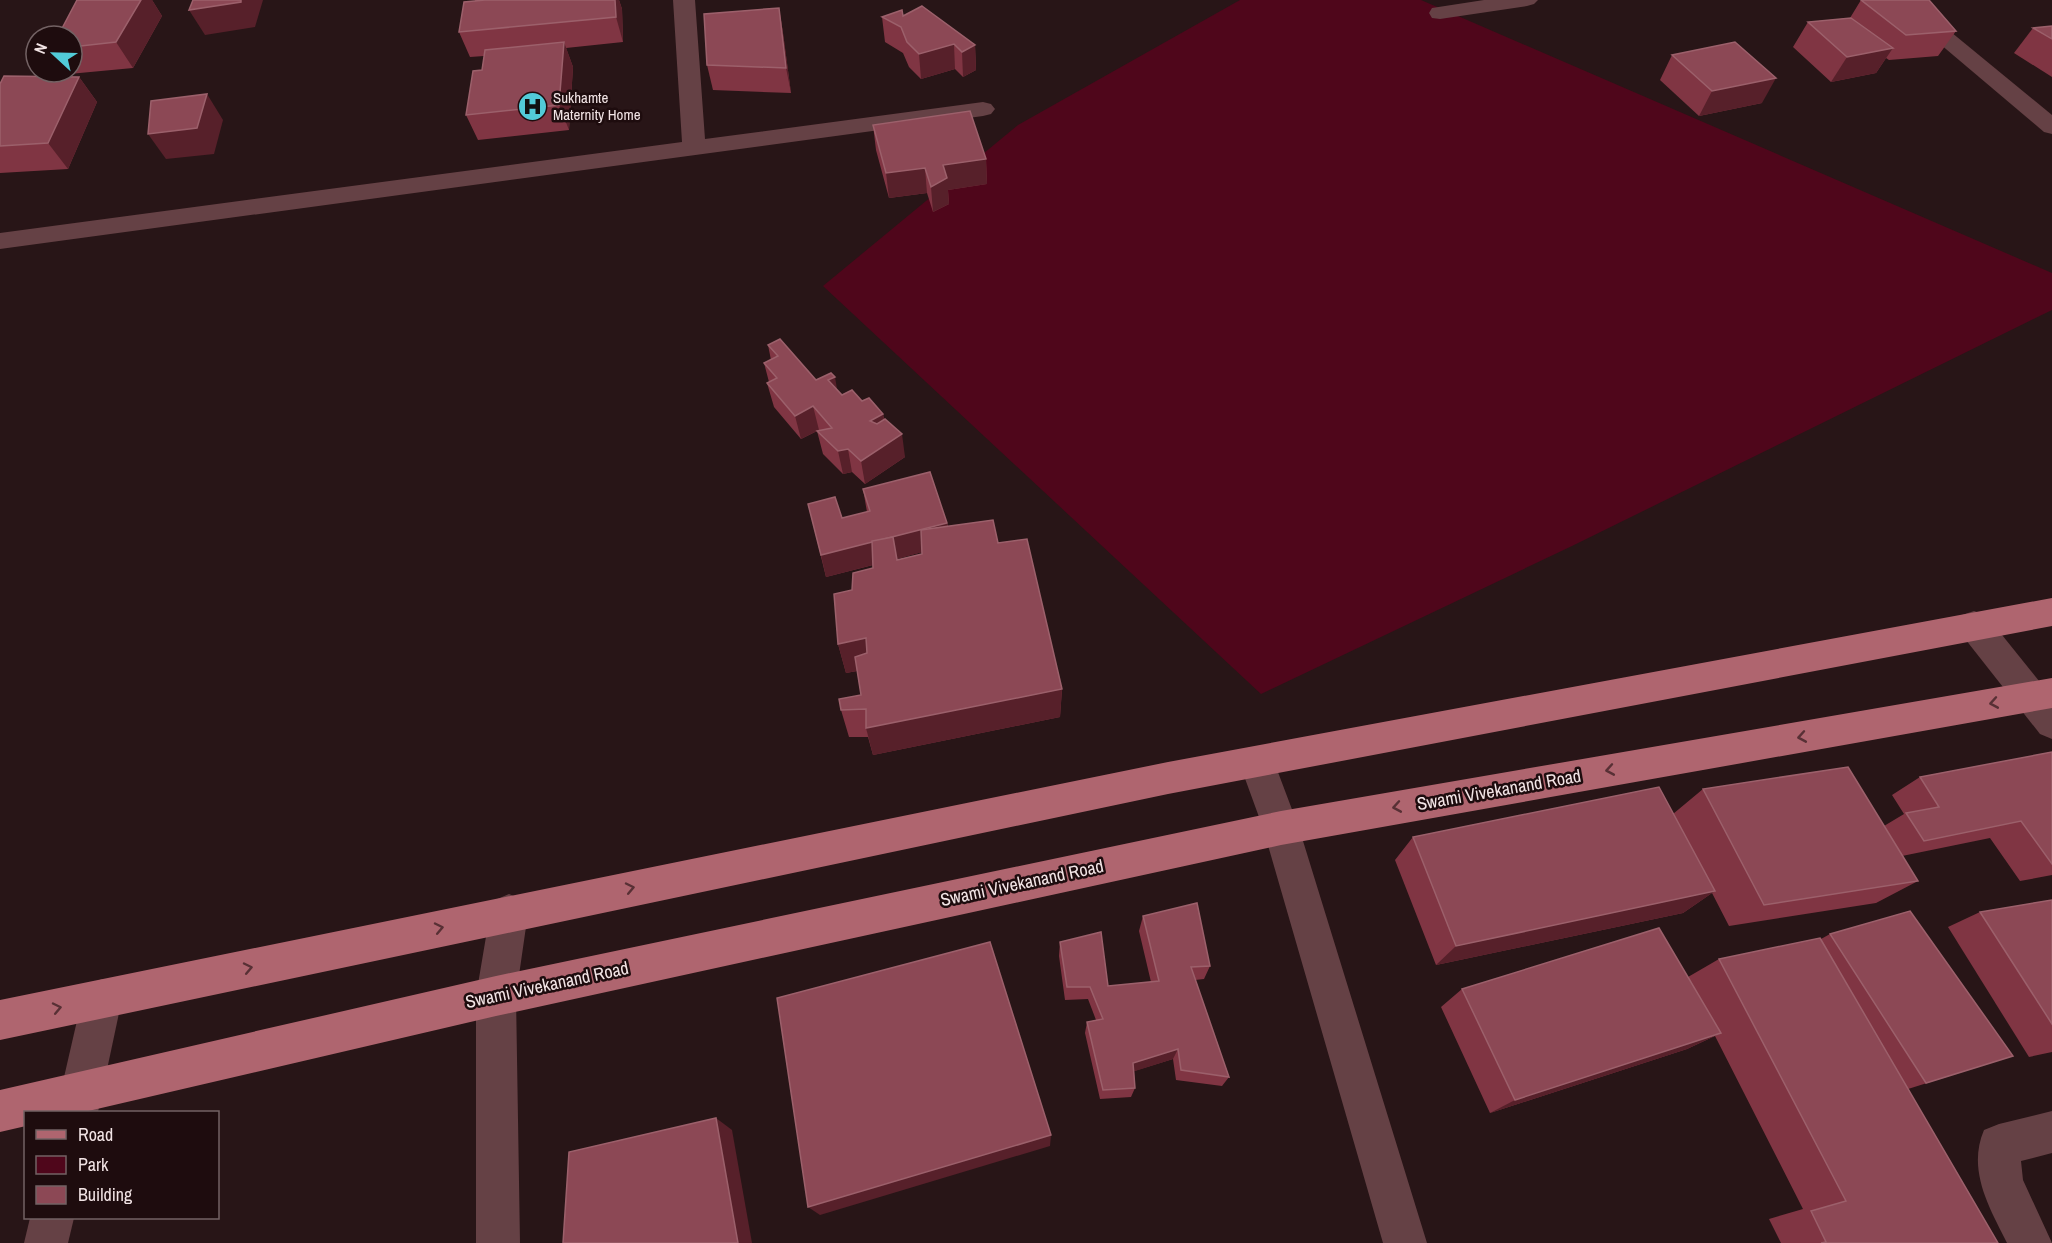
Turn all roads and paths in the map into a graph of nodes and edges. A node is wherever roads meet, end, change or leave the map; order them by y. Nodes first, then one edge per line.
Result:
1 (684, 0) edge
2 (1527, 0) edge
3 (1899, 0) edge
4 (1440, 13) dead end
5 (983, 109) dead end
6 (2052, 127) edge
7 (694, 148) junction
8 (0, 241) edge
9 (2052, 612) edge
10 (1974, 625) junction
11 (2045, 704) edge
12 (1257, 762) junction
13 (1281, 828) junction
14 (509, 913) junction
15 (496, 996) junction
16 (102, 999) junction
17 (0, 1020) edge
18 (79, 1103) edge
19 (0, 1111) edge
20 (2052, 1132) edge
21 (52, 1219) edge
22 (46, 1243) edge
23 (498, 1243) edge
24 (1405, 1243) edge
25 (2030, 1243) edge

1 - 7 street
2 - 4 street
3 - 6 street
5 - 7 street
7 - 8 street
9 - 10 main road
10 - 11 street
10 - 12 main road
11 -> 13 main road, Swami Vivekanand Road
12 - 13 street
14 -> 12 main road
13 - 15 main road, Swami Vivekanand Road
13 - 24 street
14 - 15 street
16 -> 14 main road
15 - 18 main road, Swami Vivekanand Road
15 - 23 street
17 -> 16 main road
16 - 18 street
18 - 19 main road, Swami Vivekanand Road
20 - 25 street
21 - 22 street

